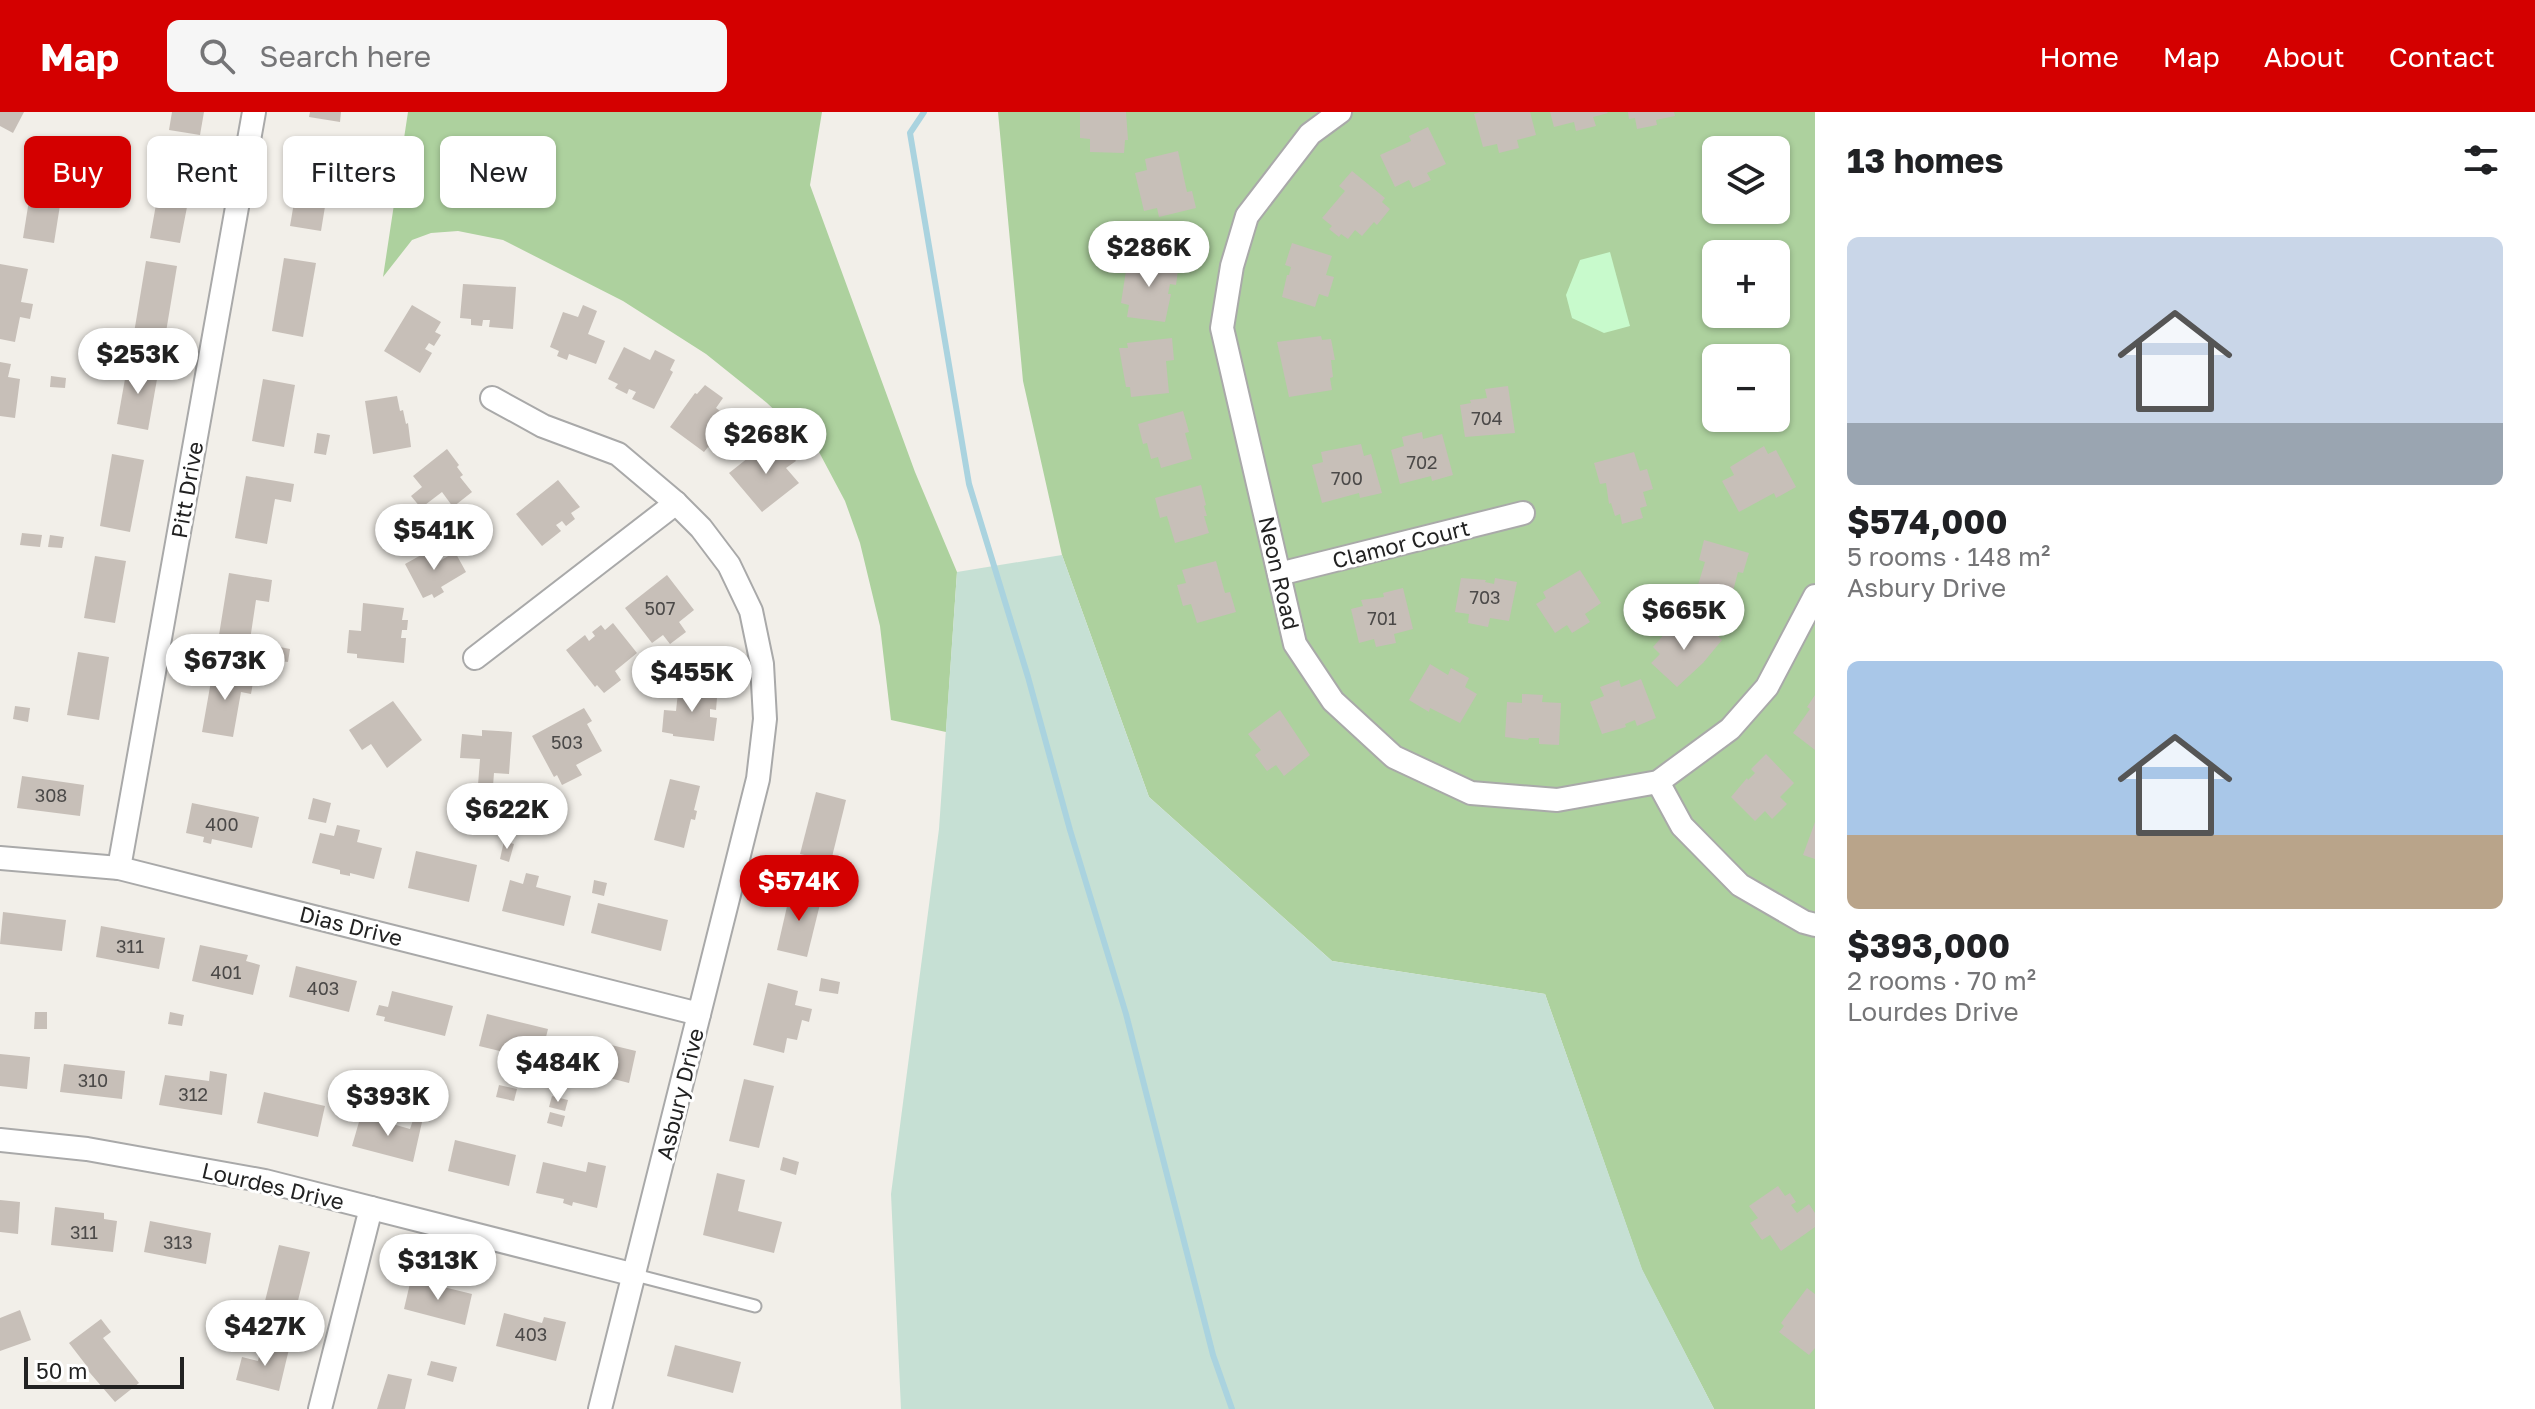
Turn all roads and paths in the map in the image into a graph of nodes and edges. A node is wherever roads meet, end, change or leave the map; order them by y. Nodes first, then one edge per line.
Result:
1 (254, 112) edge
2 (1340, 112) edge
3 (492, 398) dead end
4 (676, 503) junction
5 (1523, 513) dead end
6 (1279, 574) junction
7 (1815, 596) edge
8 (475, 658) dead end
9 (1658, 782) junction
10 (0, 858) edge
11 (119, 868) junction
12 (1815, 925) edge
13 (699, 1014) junction
14 (0, 1140) edge
15 (371, 1208) junction
16 (635, 1275) junction
17 (755, 1306) dead end
18 (320, 1409) edge
19 (600, 1409) edge

1 - 11 street, Pitt Drive
2 - 6 street, Neon Road
3 - 4 street, Asbury Drive
4 - 8 street
4 - 13 street, Asbury Drive
5 - 6 street, Clamor Court
6 - 9 street, Neon Road
7 - 9 street, Neon Road
9 - 12 street
10 - 11 street, Dias Drive
11 - 13 street, Dias Drive
13 - 16 street, Asbury Drive
14 - 15 street, Lourdes Drive
15 - 16 street, Lourdes Drive
15 - 18 street
16 - 17 lane
16 - 19 street, Asbury Drive

